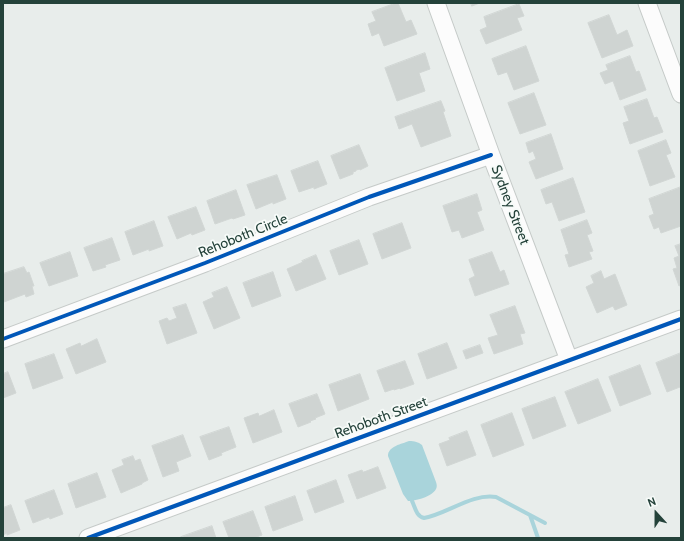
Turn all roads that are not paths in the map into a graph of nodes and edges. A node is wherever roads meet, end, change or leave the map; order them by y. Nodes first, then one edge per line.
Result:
1 (436, 3) edge
2 (647, 3) edge
3 (681, 94) edge
4 (491, 155) junction
5 (681, 319) edge
6 (3, 339) edge
7 (569, 360) junction
8 (88, 538) edge

1 - 4 street, Sydney Street
2 - 3 street
4 - 6 street, Rehoboth Circle
4 - 7 street, Sydney Street
5 - 7 street, Rehoboth Street
7 - 8 street, Rehoboth Street

